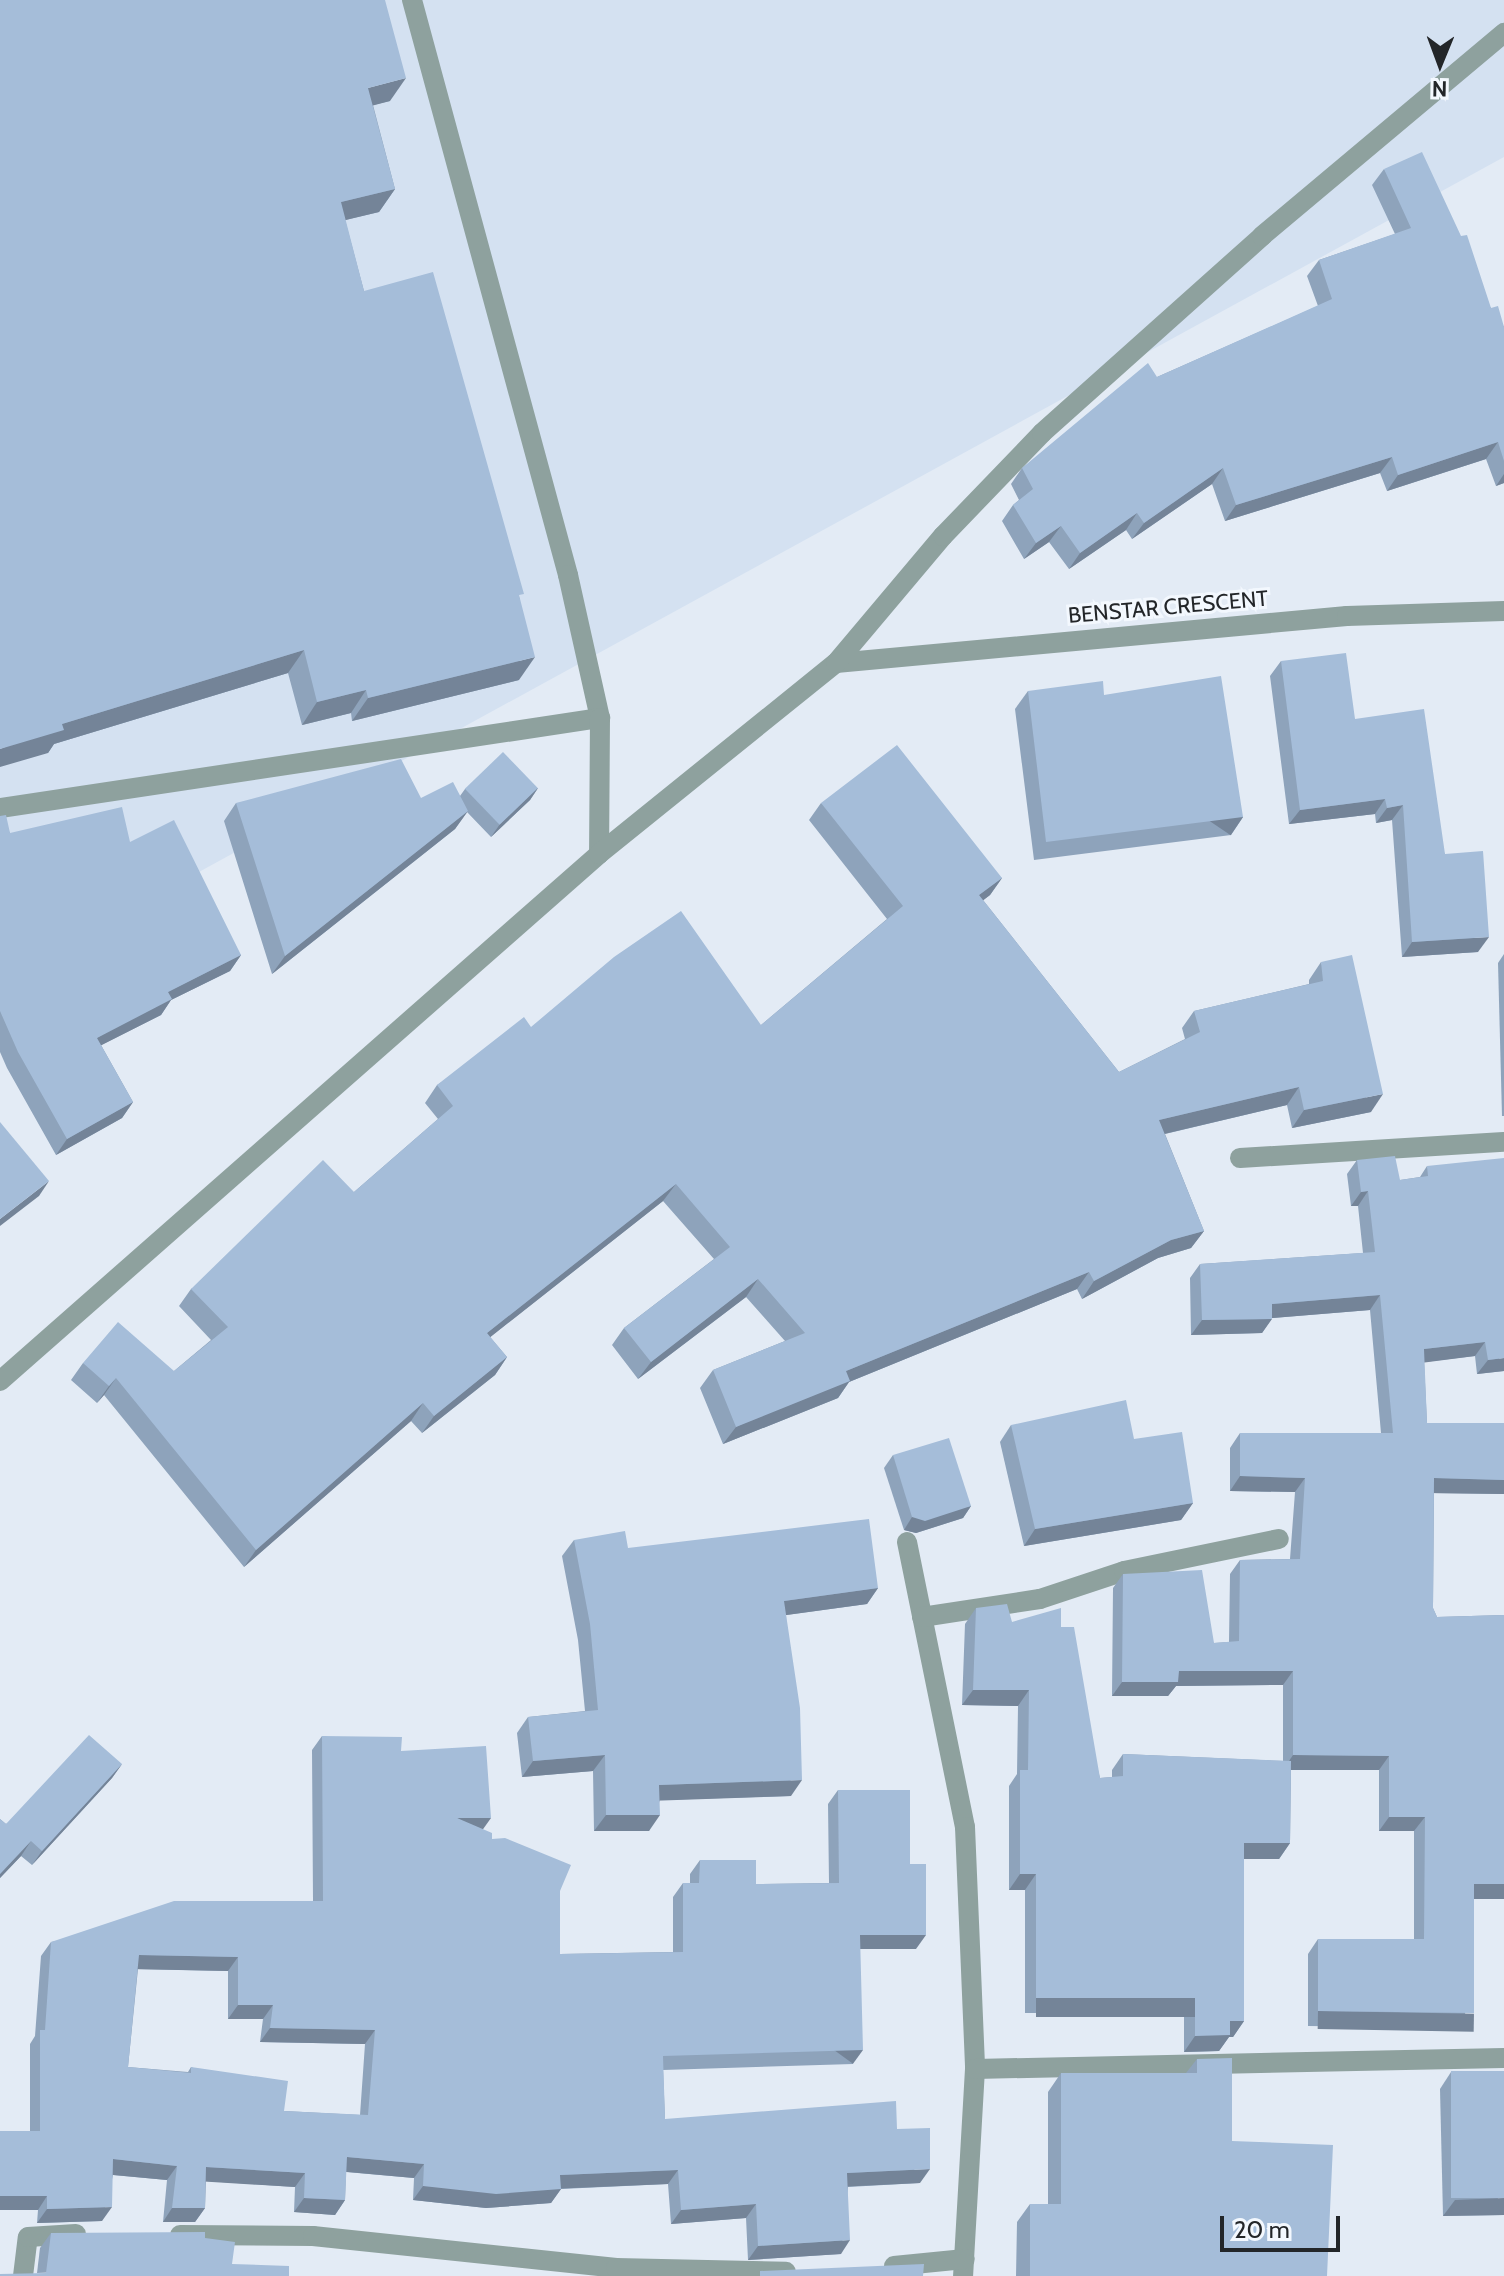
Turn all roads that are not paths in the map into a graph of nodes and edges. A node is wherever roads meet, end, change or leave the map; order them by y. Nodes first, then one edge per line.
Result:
1 (412, 0) edge
2 (1504, 33) edge
3 (1504, 611) edge
4 (836, 663) junction
5 (600, 718) junction
6 (0, 808) edge
7 (599, 854) junction
8 (1504, 1142) edge
9 (1240, 1158) dead end
10 (0, 1381) edge
11 (1279, 1539) dead end
12 (907, 1542) dead end
13 (922, 1617) junction
14 (1504, 2058) edge
15 (975, 2069) junction
16 (95, 2234) edge
17 (157, 2235) edge
18 (871, 2268) edge
19 (964, 2268) edge
20 (813, 2271) edge
21 (23, 2276) edge

1 - 5 street
2 - 4 street
3 - 4 street, BENSTAR CRESCENT
4 - 7 street
5 - 6 street
5 - 7 street
7 - 10 street
8 - 9 street
11 - 13 street
12 - 13 street
13 - 15 street
14 - 15 street
15 - 19 street
16 - 21 street
17 - 20 street
18 - 19 street

